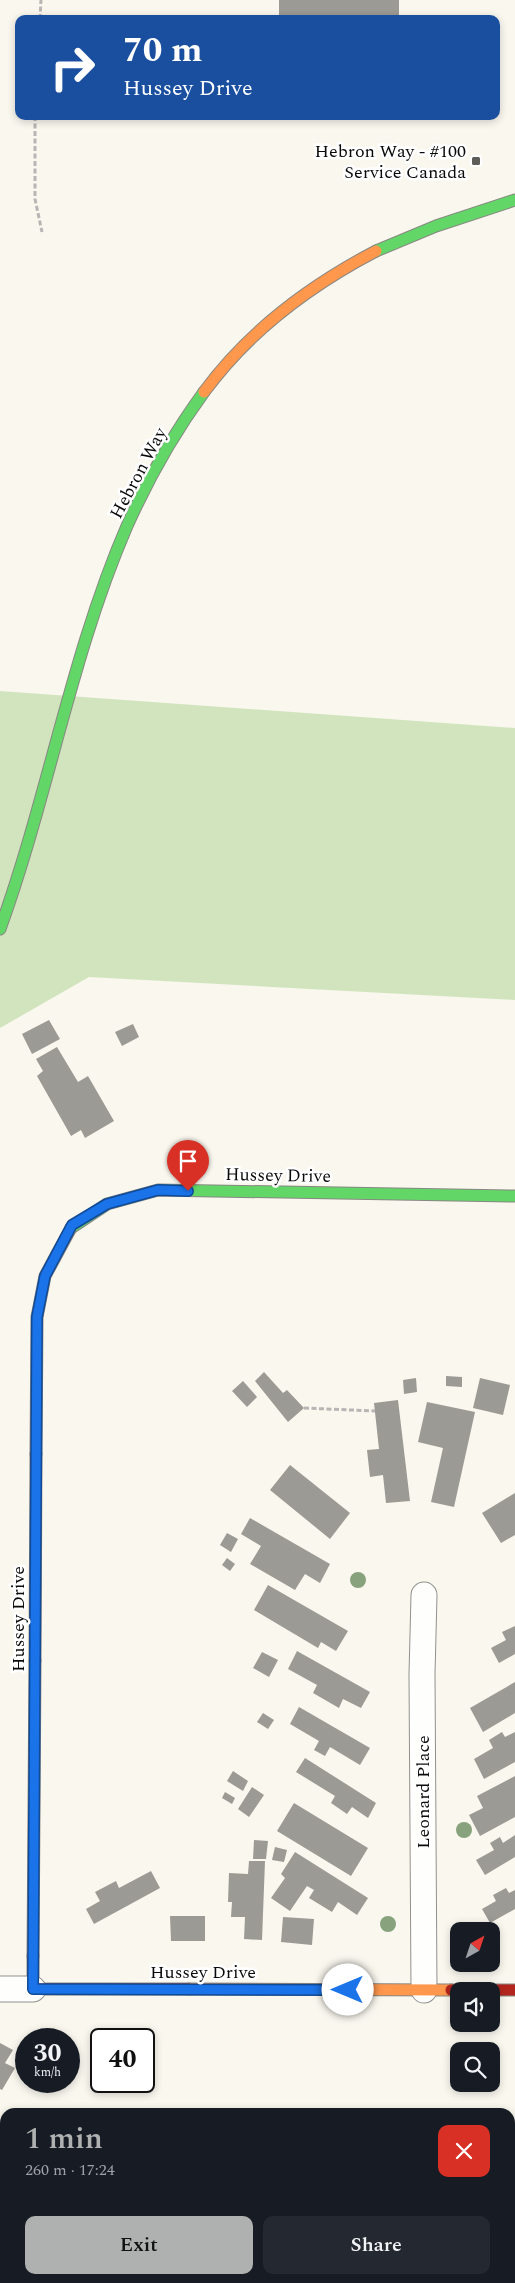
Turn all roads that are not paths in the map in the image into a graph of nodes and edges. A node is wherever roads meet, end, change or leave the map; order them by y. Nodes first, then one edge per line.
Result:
1 (515, 200) edge
2 (0, 929) edge
3 (515, 1196) edge
4 (424, 1594) dead end
5 (0, 1989) edge
6 (33, 1989) junction
7 (424, 1990) junction
8 (515, 1990) edge

1 - 2 street, Hebron Way
3 - 6 street, Hussey Drive
4 - 7 street, Leonard Place
5 - 6 street
6 - 7 street, Hussey Drive
7 - 8 street, Hussey Drive

